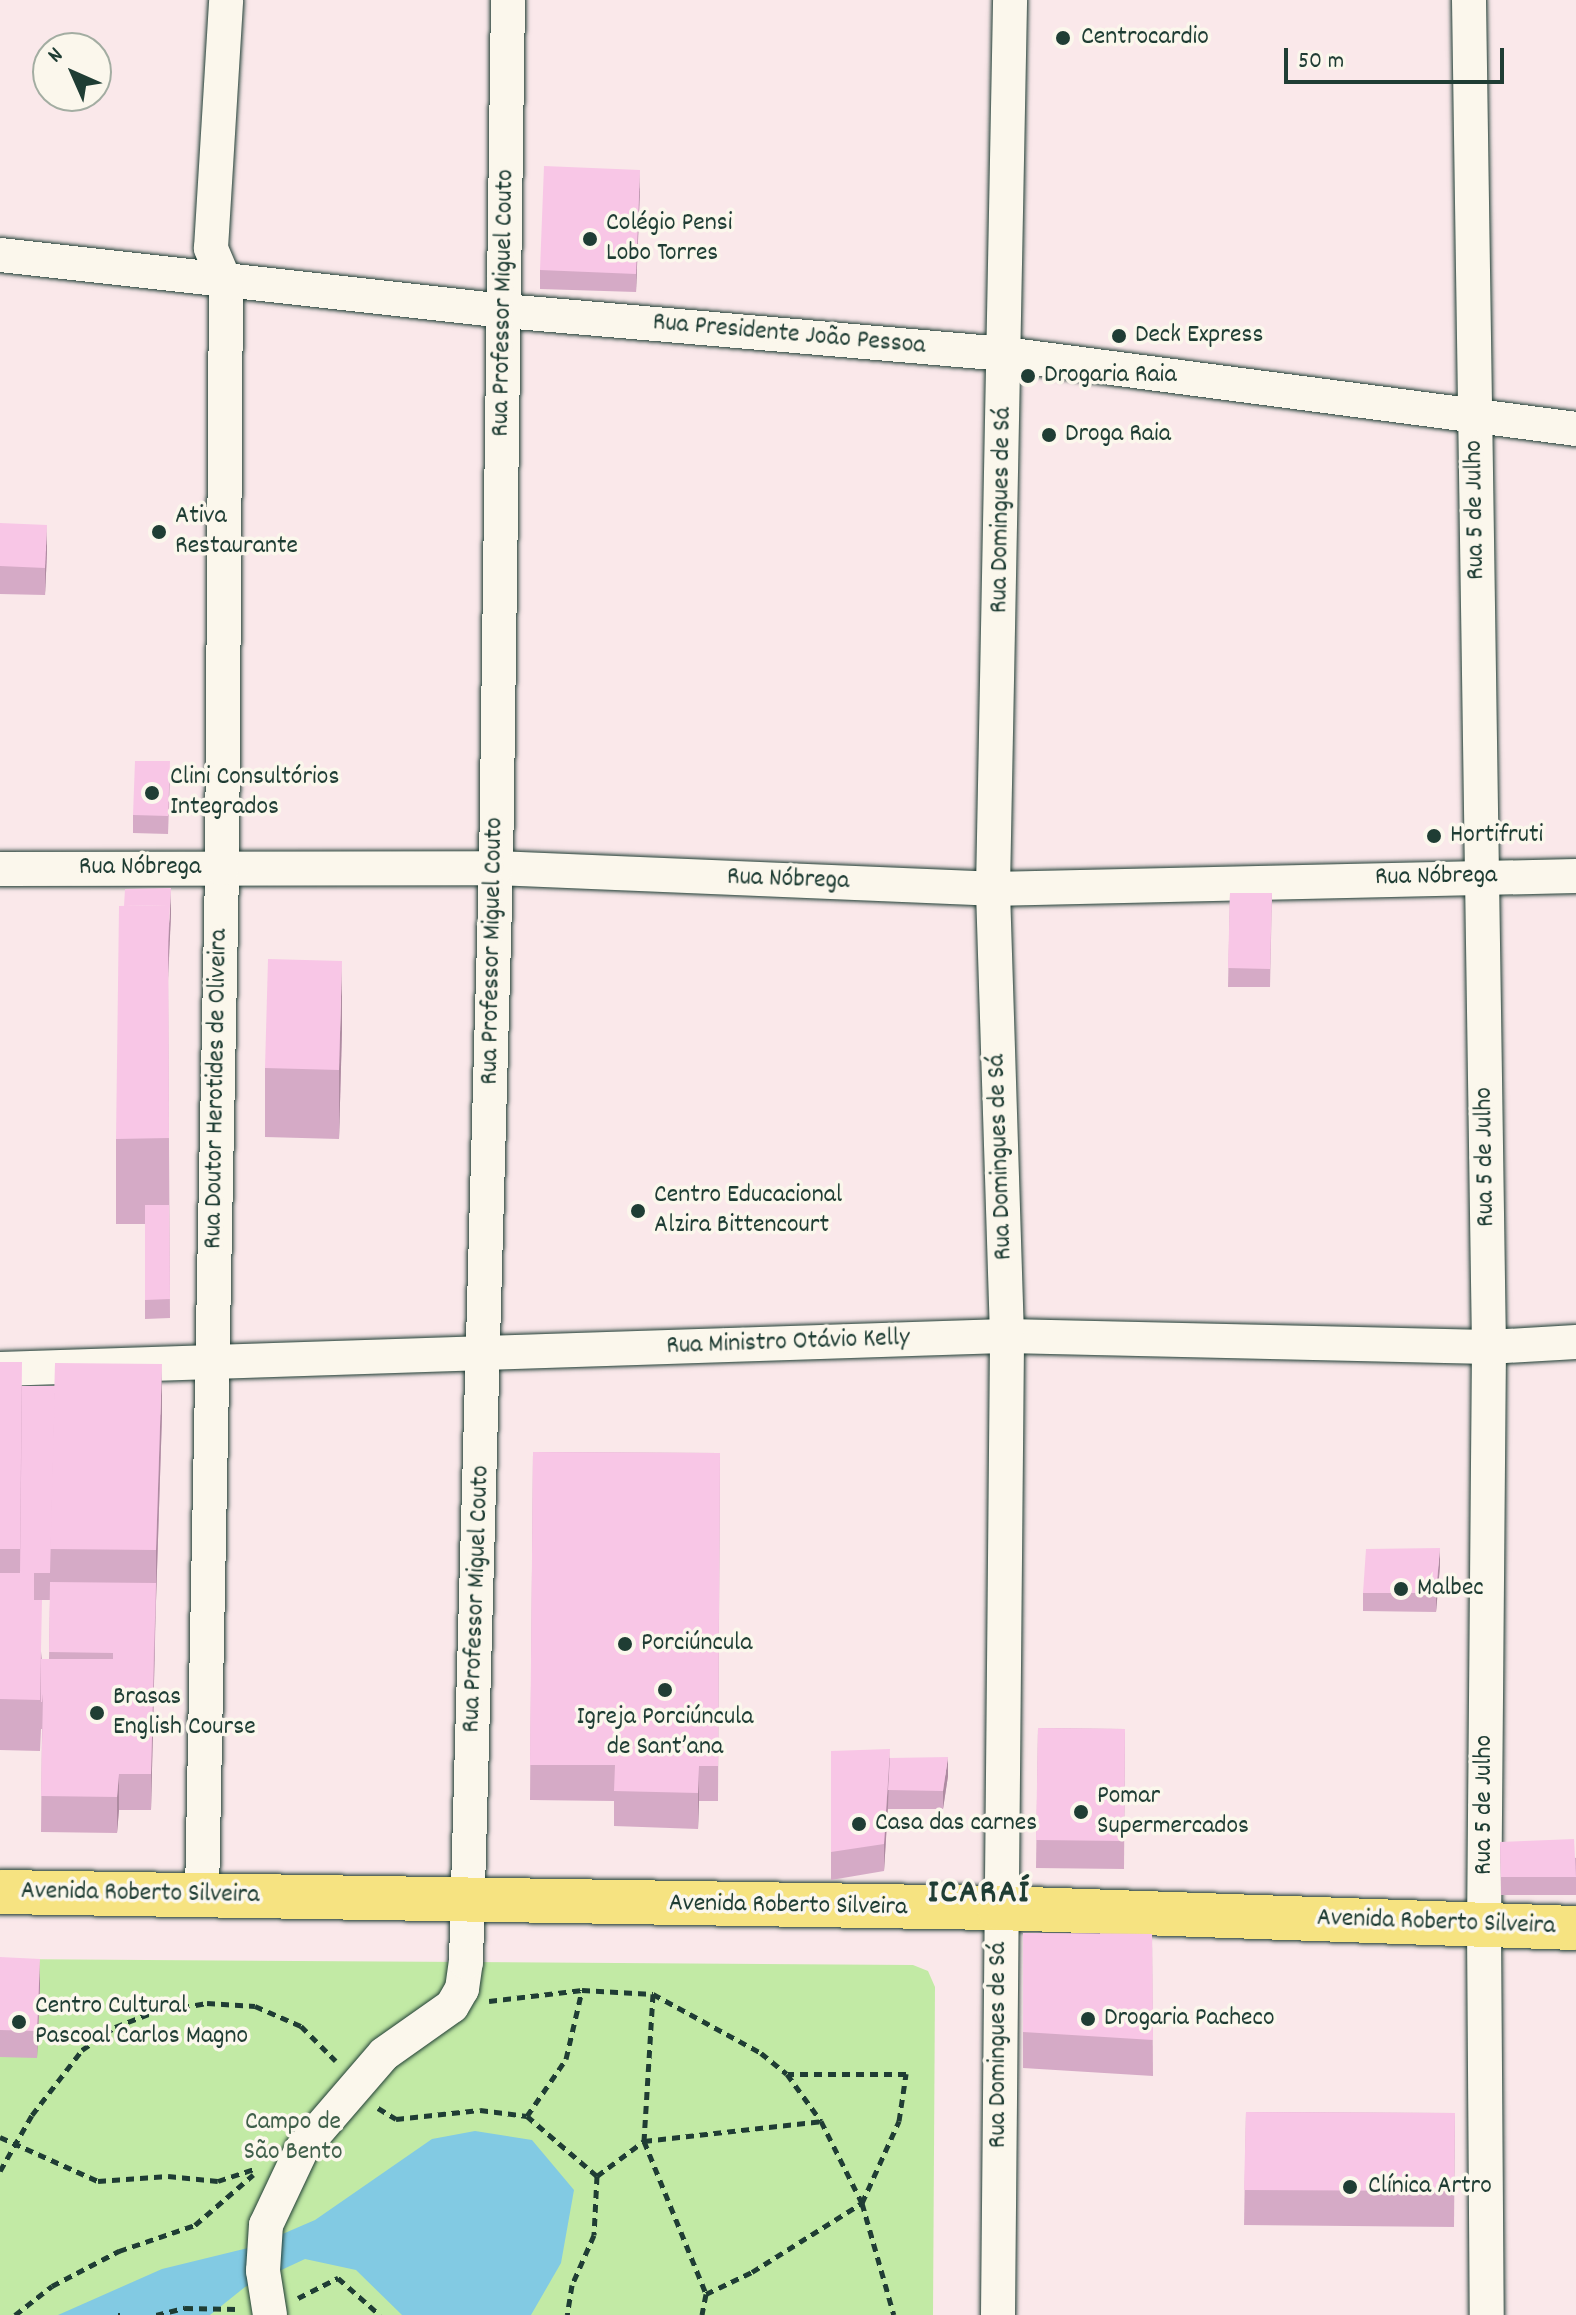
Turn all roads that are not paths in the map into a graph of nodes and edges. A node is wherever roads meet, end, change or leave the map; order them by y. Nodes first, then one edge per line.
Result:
1 (226, 0) edge
2 (508, 0) edge
3 (1010, 0) edge
4 (1469, 0) edge
5 (0, 255) edge
6 (226, 284) junction
7 (504, 311) junction
8 (1005, 354) junction
9 (1475, 418) junction
10 (1576, 429) edge
11 (222, 868) junction
12 (496, 868) junction
13 (0, 869) edge
14 (1481, 876) junction
15 (1576, 876) edge
16 (993, 889) junction
17 (1007, 1336) junction
18 (1576, 1342) edge
19 (1489, 1347) junction
20 (483, 1353) junction
21 (211, 1365) junction
22 (0, 1369) edge
23 (0, 1892) edge
24 (202, 1894) junction
25 (468, 1902) junction
26 (999, 1908) junction
27 (1484, 1927) junction
28 (1576, 1928) edge
29 (261, 2312) edge
30 (998, 2315) edge
31 (1487, 2315) edge

1 - 6 street
2 - 7 street, Rua Professor Miguel Couto
3 - 8 street, Rua Domingues de Sá
4 - 9 street, Rua 5 de Julho
5 - 6 street, Rua Presidente João Pessoa
6 - 7 street, Rua Presidente João Pessoa
6 - 11 street, Rua Doutor Herotides de Oliveira
7 - 8 street, Rua Presidente João Pessoa
7 - 12 street, Rua Professor Miguel Couto
8 - 9 street, Rua Presidente João Pessoa
8 - 16 street, Rua Domingues de Sá
9 - 10 street, Rua Presidente João Pessoa
9 - 14 street, Rua 5 de Julho
11 - 12 street, Rua Nóbrega
11 - 13 street, Rua Nóbrega
11 - 21 street, Rua Doutor Herotides de Oliveira
12 - 16 street, Rua Nóbrega
12 - 20 street, Rua Professor Miguel Couto
14 - 15 street, Rua Nóbrega
14 - 16 street, Rua Nóbrega
14 - 19 street, Rua 5 de Julho
16 - 17 street, Rua Domingues de Sá
17 - 19 street, Rua Ministro Otávio Kelly
17 - 20 street, Rua Ministro Otávio Kelly
17 - 26 street, Rua Domingues de Sá
18 - 19 street, Rua Ministro Otávio Kelly
19 - 27 street, Rua 5 de Julho
20 - 21 street, Rua Ministro Otávio Kelly
20 - 25 street, Rua Professor Miguel Couto
21 - 22 street, Rua Ministro Otávio Kelly
21 - 24 street, Rua Doutor Herotides de Oliveira
23 - 24 main road, Avenida Roberto Silveira
24 - 25 main road, Avenida Roberto Silveira
25 - 26 main road, Avenida Roberto Silveira
25 - 29 street, Rua Professor Miguel Couto
26 - 27 main road, Avenida Roberto Silveira
26 - 30 street, Rua Domingues de Sá
27 - 28 main road, Avenida Roberto Silveira
27 - 31 street, Rua 5 de Julho

